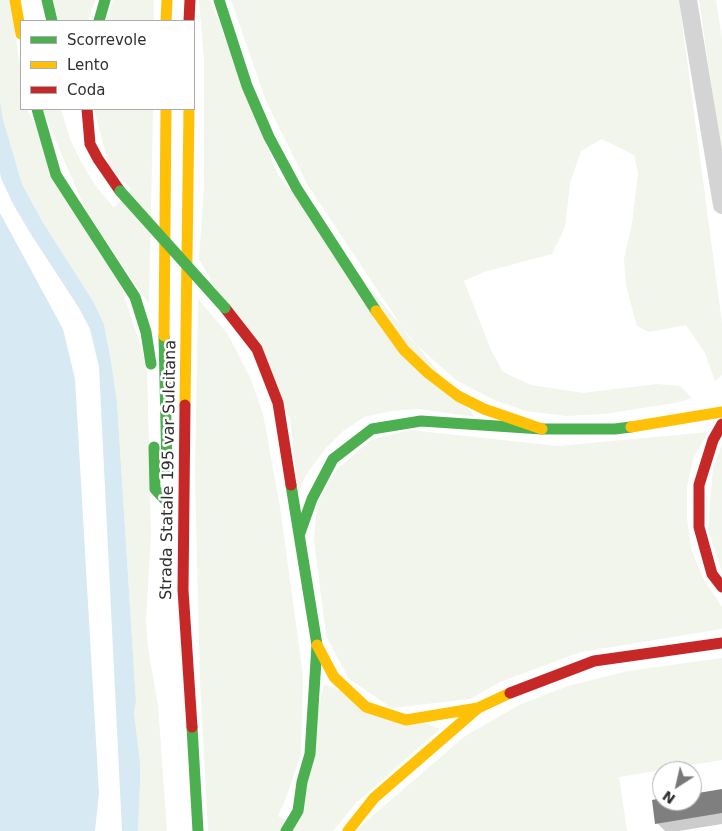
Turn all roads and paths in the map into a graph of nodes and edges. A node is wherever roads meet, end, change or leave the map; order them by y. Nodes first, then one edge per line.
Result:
1 (16, 0) edge
2 (47, 0) edge
3 (105, 0) edge
4 (167, 0) edge
5 (190, 0) edge
6 (219, 0) edge
7 (688, 0) edge
8 (52, 20) edge
9 (99, 20) edge
10 (166, 20) edge
11 (189, 20) edge
12 (20, 27) edge
13 (37, 110) edge
14 (76, 110) edge
15 (87, 110) edge
16 (166, 110) edge
17 (189, 110) edge
18 (90, 144) junction
19 (722, 205) edge
20 (151, 371) dead end
21 (722, 412) edge
22 (722, 424) edge
23 (542, 429) junction
24 (153, 432) dead end
25 (300, 534) junction
26 (722, 587) edge
27 (722, 643) edge
28 (316, 646) junction
29 (478, 708) junction
30 (198, 831) edge
31 (286, 831) edge
32 (348, 831) edge

1 - 12 main road
2 - 8 main road
3 - 9 main road
4 - 10 main road
5 - 11 main road
6 - 23 main road
7 - 19 street
13 - 20 main road
14 - 18 main road
15 - 18 main road
16 - 24 main road, Strada Statale 195 var Sulcitana
17 - 30 main road, Strada Statale 195 var Sulcitana
18 - 25 main road, bridge
21 - 23 main road
22 - 26 main road
23 - 25 main road
25 - 28 main road
27 - 29 main road
28 - 29 main road
28 - 31 main road
29 - 32 main road

